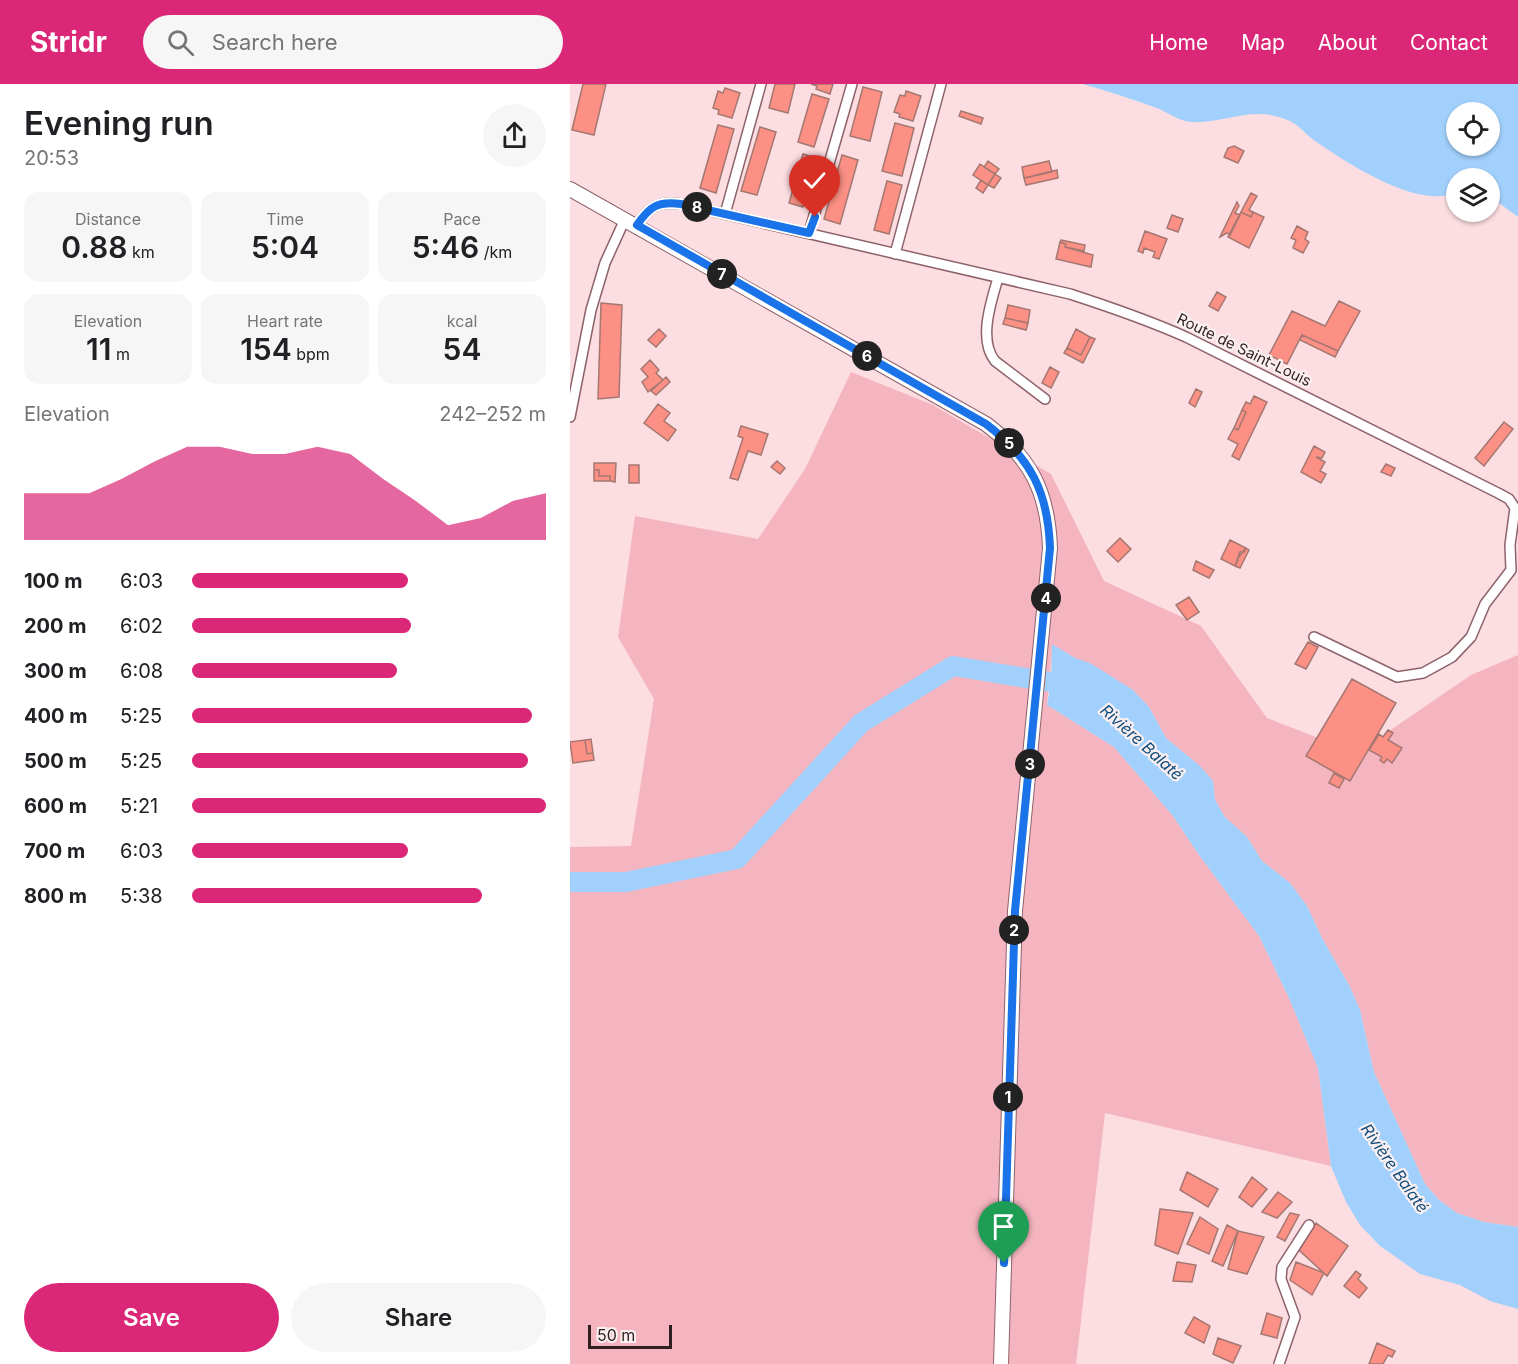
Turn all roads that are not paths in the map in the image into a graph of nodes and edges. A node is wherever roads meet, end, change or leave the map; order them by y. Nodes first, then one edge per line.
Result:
1 (761, 84) edge
2 (852, 84) edge
3 (941, 84) edge
4 (570, 189) edge
5 (725, 214) junction
6 (631, 222) junction
7 (809, 233) junction
8 (895, 254) junction
9 (998, 278) junction
10 (1045, 399) dead end
11 (570, 417) edge
12 (1314, 637) dead end
13 (1309, 1224) dead end
14 (1001, 1364) edge
15 (1279, 1364) edge

1 - 5 street
2 - 7 street
3 - 8 street
4 - 6 street
5 - 6 street, Route de Saint-Louis
5 - 7 street, Route de Saint-Louis
6 - 11 street
6 - 14 street
7 - 8 street, Route de Saint-Louis
8 - 9 street, Route de Saint-Louis
9 - 10 street
9 - 12 street, Route de Saint-Louis
13 - 15 street

